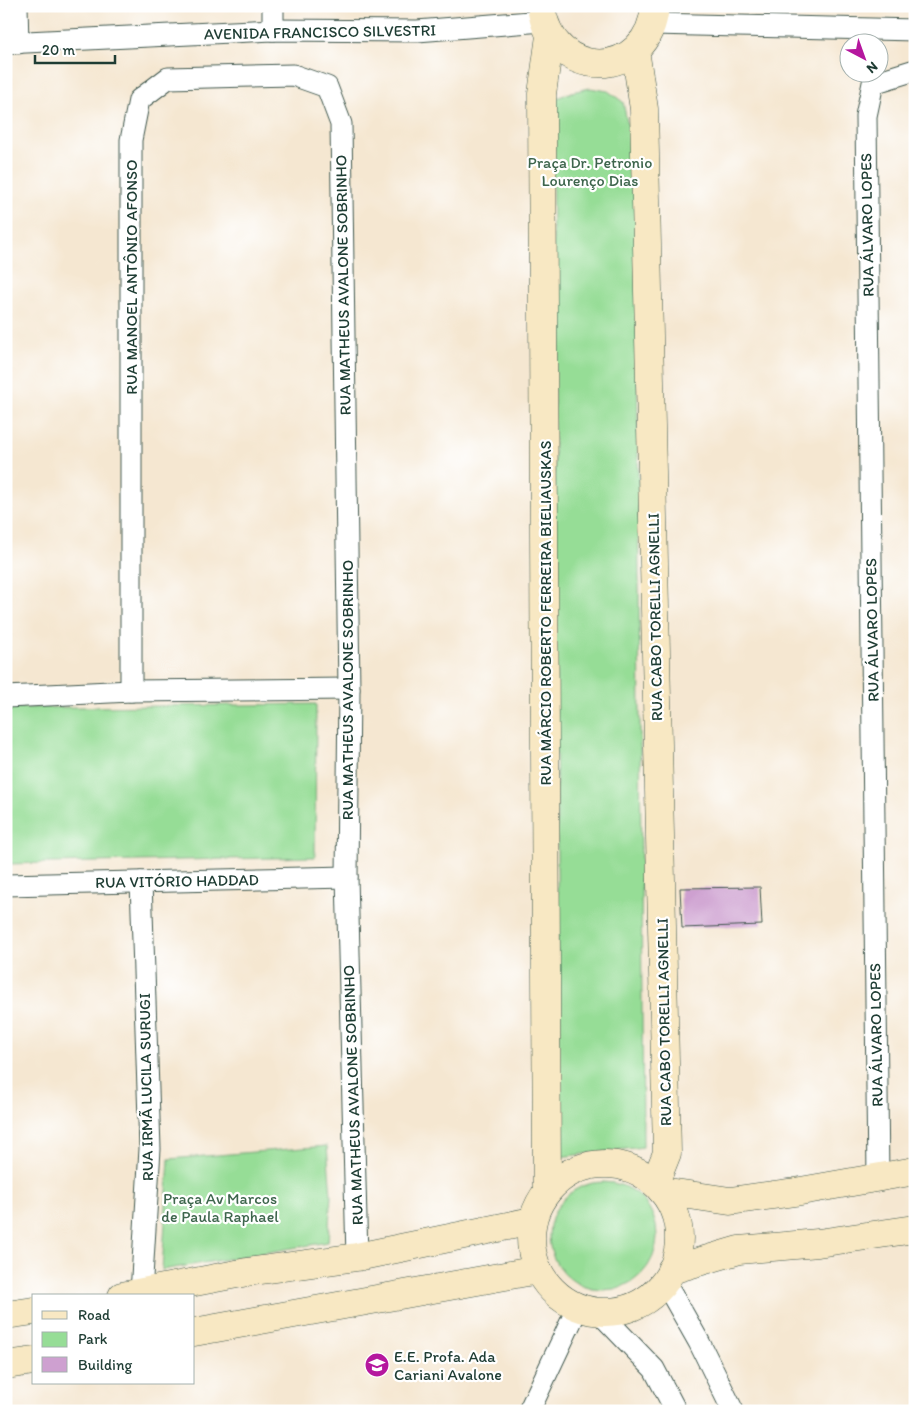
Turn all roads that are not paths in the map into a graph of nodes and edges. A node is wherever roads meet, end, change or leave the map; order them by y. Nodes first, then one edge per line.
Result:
1 (17, 6) edge
2 (273, 6) edge
3 (654, 15) edge
4 (545, 21) edge
5 (273, 30) junction
6 (915, 30) edge
7 (12, 43) edge
8 (635, 50) junction
9 (915, 70) edge
10 (341, 124) joint
11 (349, 689) junction
12 (131, 691) junction
13 (6, 697) edge
14 (347, 877) junction
15 (142, 882) junction
16 (6, 885) edge
17 (915, 1171) edge
18 (878, 1178) junction
19 (659, 1187) junction
20 (547, 1191) junction
21 (532, 1221) junction
22 (915, 1229) edge
23 (357, 1257) junction
24 (538, 1270) junction
25 (668, 1276) junction
26 (131, 1294) edge
27 (32, 1310) edge
28 (589, 1310) junction
29 (6, 1315) edge
30 (195, 1332) edge
31 (32, 1361) edge
32 (6, 1366) edge
33 (529, 1411) edge
34 (676, 1411) edge
35 (733, 1411) edge

1 - 7 street
2 - 5 street
3 - 6 street
3 - 8 street
4 - 5 street, AVENIDA FRANCISCO SILVESTRI
4 - 8 street
4 - 20 street, RUA MÁRCIO ROBERTO FERREIRA BIELIAUSKAS
5 - 7 street, AVENIDA FRANCISCO SILVESTRI
8 - 19 street, RUA CABO TORELLI AGNELLI
9 - 18 street, RUA ÁLVARO LOPES
10 - 11 street, RUA MATHEUS AVALONE SOBRINHO
10 - 12 street, RUA MANOEL ANTÔNIO AFONSO
11 - 12 street
11 - 14 street, RUA MATHEUS AVALONE SOBRINHO
12 - 13 street
14 - 15 street, RUA VITÓRIO HADDAD
14 - 23 street, RUA MATHEUS AVALONE SOBRINHO
15 - 16 street, RUA VITÓRIO HADDAD
15 - 26 street, RUA IRMÃ LUCILA SURUGI
17 - 18 street
18 - 19 street
19 - 20 street
19 - 25 street
20 - 21 street
21 - 23 street
21 - 24 street
22 - 25 street
23 - 26 street
24 - 28 street
24 - 30 street
25 - 28 street
25 - 35 street
27 - 29 street
28 - 33 street
28 - 34 street
31 - 32 street

